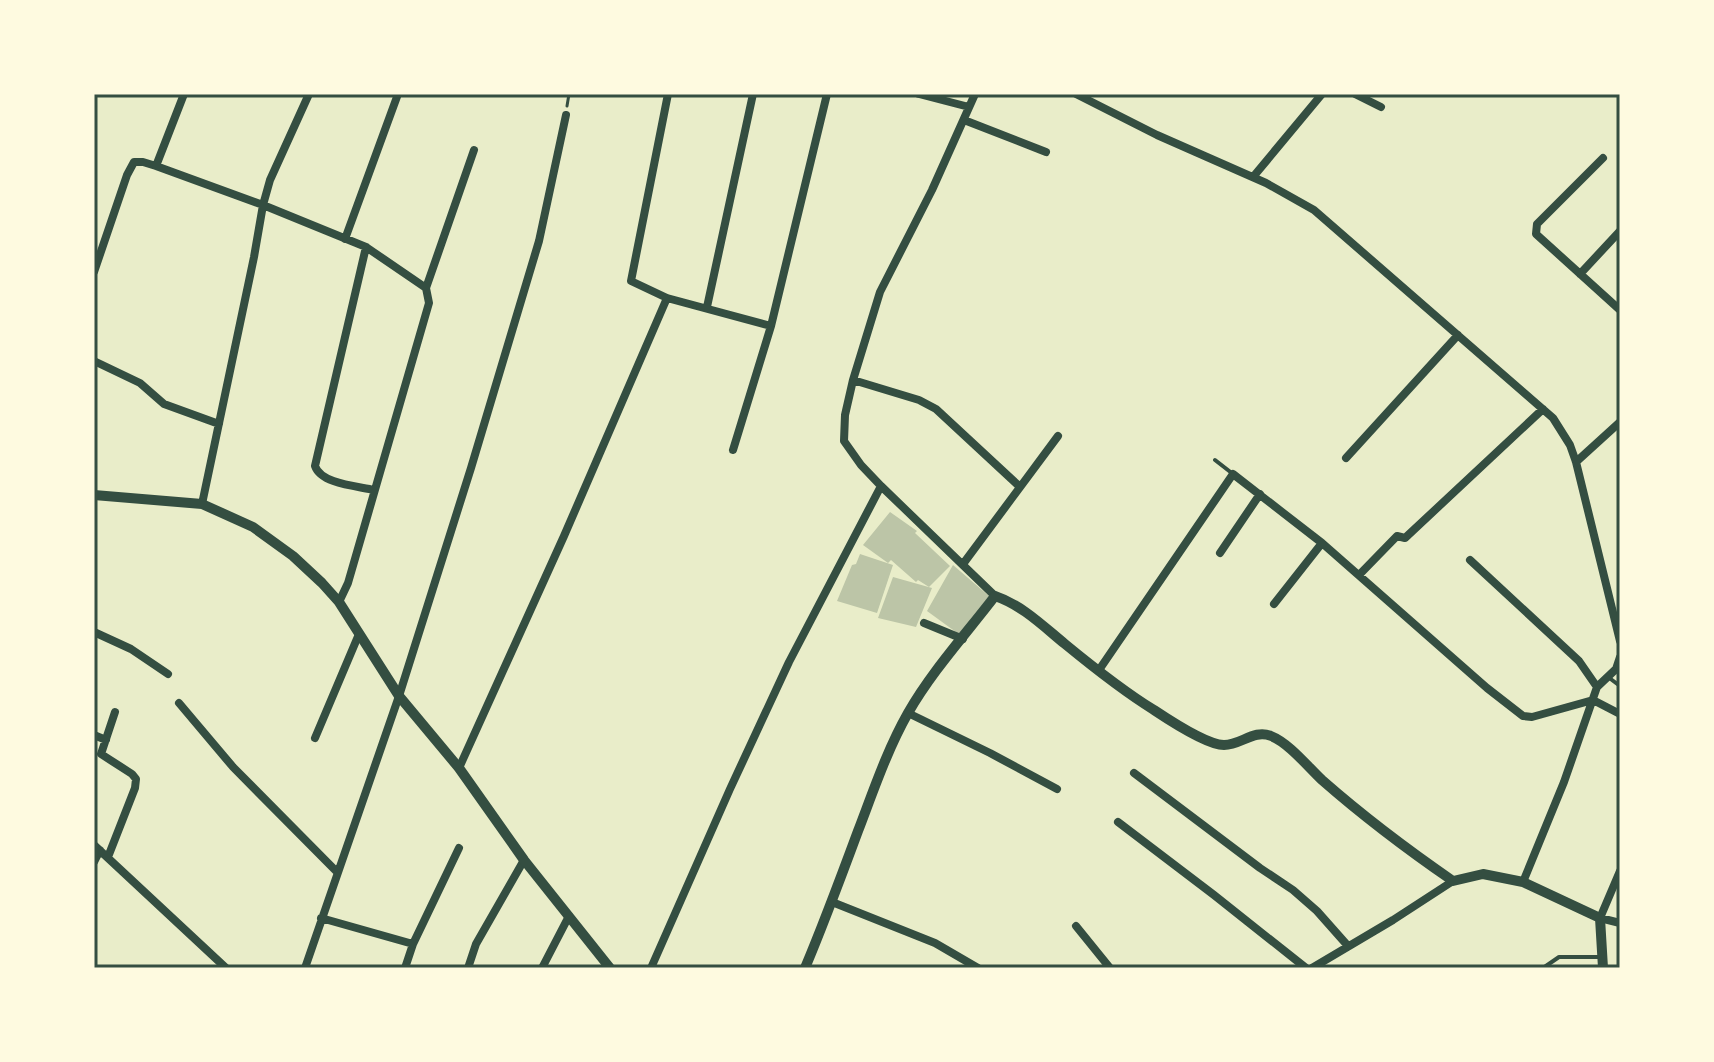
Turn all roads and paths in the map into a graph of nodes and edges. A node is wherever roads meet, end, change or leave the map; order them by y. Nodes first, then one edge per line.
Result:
1 (184, 94) edge
2 (309, 94) edge
3 (398, 94) edge
4 (668, 94) edge
5 (753, 94) edge
6 (827, 94) edge
7 (919, 94) edge
8 (975, 94) edge
9 (1322, 94) edge
10 (1355, 94) edge
11 (1078, 95) edge
12 (969, 107) junction
13 (1381, 107) dead end
14 (566, 115) dead end
15 (964, 120) junction
16 (474, 150) dead end
17 (1046, 152) dead end
18 (1603, 158) dead end
19 (156, 166) junction
20 (1253, 177) junction
21 (263, 205) junction
22 (1620, 231) edge
23 (345, 239) junction
24 (366, 247) junction
25 (94, 272) edge
26 (1580, 274) junction
27 (426, 288) junction
28 (667, 298) junction
29 (707, 307) junction
30 (1620, 310) edge
31 (771, 326) junction
32 (1458, 335) junction
33 (94, 361) edge
34 (853, 380) junction
35 (1543, 409) junction
36 (1620, 422) edge
37 (219, 424) junction
38 (1058, 436) dead end
39 (733, 450) dead end
40 (1346, 458) dead end
41 (1215, 460) dead end
42 (1576, 462) junction
43 (1233, 474) junction
44 (881, 486) junction
45 (1019, 486) junction
46 (374, 490) junction
47 (1260, 494) junction
48 (94, 495) edge
49 (202, 504) junction
50 (1322, 543) junction
51 (1220, 553) dead end
52 (1470, 560) dead end
53 (963, 564) junction
54 (1359, 575) junction
55 (995, 596) junction
56 (339, 602) junction
57 (1274, 604) dead end
58 (924, 623) dead end
59 (94, 632) edge
60 (359, 634) junction
61 (963, 639) junction
62 (1620, 641) edge
63 (1620, 657) edge
64 (1099, 670) junction
65 (168, 674) dead end
66 (1608, 677) junction
67 (1620, 686) edge
68 (1597, 687) junction
69 (399, 696) junction
70 (1593, 700) junction
71 (179, 703) dead end
72 (115, 712) dead end
73 (908, 713) junction
74 (1620, 714) edge
75 (94, 735) edge
76 (315, 738) dead end
77 (106, 740) junction
78 (459, 768) junction
79 (1134, 773) dead end
80 (1057, 789) dead end
81 (1118, 822) dead end
82 (97, 847) edge
83 (459, 848) dead end
84 (108, 857) junction
85 (524, 860) junction
86 (94, 862) edge
87 (1620, 871) edge
88 (337, 872) junction
89 (1453, 881) junction
90 (1523, 882) junction
91 (832, 902) junction
92 (569, 916) junction
93 (321, 918) junction
94 (1600, 918) junction
95 (1620, 923) edge
96 (1076, 926) dead end
97 (413, 944) junction
98 (1348, 946) junction
99 (1603, 962) edge
100 (226, 968) edge
101 (305, 968) edge
102 (405, 968) edge
103 (468, 968) edge
104 (542, 968) edge
105 (610, 968) edge
106 (651, 968) edge
107 (805, 968) edge
108 (978, 968) edge
109 (1110, 968) edge
110 (1306, 968) edge
111 (1312, 968) edge
112 (1543, 968) edge

1 - 19 street
2 - 21 street
3 - 23 street
4 - 28 street
5 - 29 street
6 - 31 street
7 - 12 street
8 - 12 street
9 - 20 street
10 - 13 street
11 - 20 street
12 - 15 street
14 - 69 street
15 - 17 street
15 - 34 street
16 - 27 street
18 - 26 street
19 - 21 street
19 - 25 street
20 - 32 street
21 - 23 street
21 - 37 street
22 - 26 street
23 - 24 street
24 - 27 street
24 - 46 street
26 - 30 street
27 - 46 street
28 - 29 street
28 - 78 street
29 - 31 street
31 - 39 street
32 - 35 street
32 - 40 street
33 - 37 street
34 - 44 street
34 - 45 street
35 - 42 street
35 - 54 street
36 - 42 street
37 - 49 street
38 - 45 street
41 - 43 lane
42 - 62 street
43 - 47 street
43 - 64 street
44 - 53 street
44 - 106 street
45 - 53 street
46 - 56 street
47 - 50 street
47 - 51 street
48 - 49 street
49 - 56 street
50 - 54 street
50 - 57 street
52 - 68 street
53 - 55 street
54 - 70 street
55 - 61 street
55 - 64 street
56 - 60 street
58 - 61 street
59 - 65 street
60 - 69 street
60 - 76 street
61 - 73 street
63 - 66 street
64 - 89 street
66 - 67 lane
66 - 68 street
68 - 70 street
69 - 78 street
69 - 88 street
70 - 74 street
70 - 90 street
71 - 88 street
72 - 77 street
73 - 80 street
73 - 91 street
75 - 77 street
77 - 84 street
78 - 85 street
79 - 98 street
81 - 110 street
82 - 84 street
82 - 86 street
83 - 97 street
84 - 100 street
85 - 92 street
85 - 103 street
87 - 94 street
88 - 93 street
89 - 90 street
89 - 98 street
90 - 94 street
91 - 107 street
91 - 108 street
92 - 104 street
92 - 105 street
93 - 97 street
93 - 101 street
94 - 95 street
94 - 99 street
96 - 109 street
97 - 102 street
98 - 111 street
99 - 112 lane

